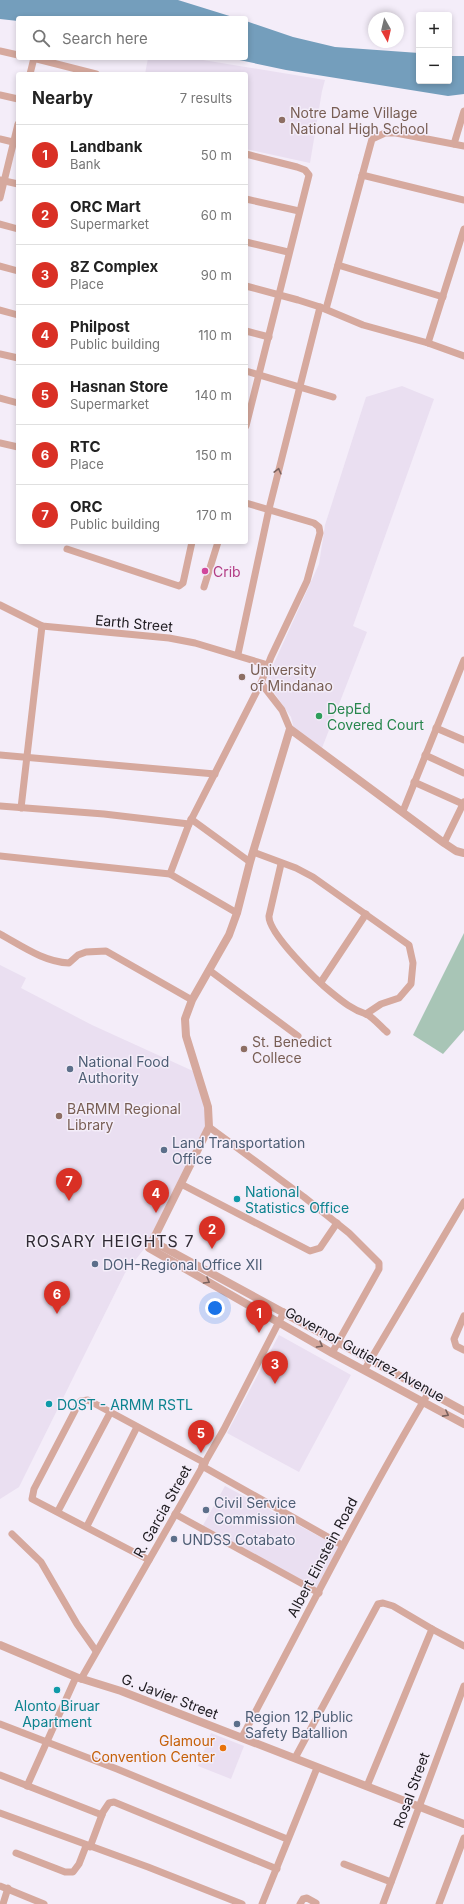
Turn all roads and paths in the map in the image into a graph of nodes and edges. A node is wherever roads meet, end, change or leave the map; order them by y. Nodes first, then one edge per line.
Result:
1 (0, 51) edge
2 (16, 55) edge
3 (33, 60) edge
4 (41, 60) edge
5 (30, 72) edge
6 (88, 72) edge
7 (0, 94) edge
8 (16, 98) edge
9 (464, 111) edge
10 (0, 139) edge
11 (16, 143) edge
12 (454, 144) junction
13 (464, 146) edge
14 (248, 154) edge
15 (362, 175) junction
16 (2, 180) edge
17 (16, 184) edge
18 (0, 198) edge
19 (248, 199) edge
20 (464, 200) edge
21 (299, 211) junction
22 (0, 224) edge
23 (16, 228) edge
24 (464, 229) edge
25 (248, 242) edge
26 (288, 252) junction
27 (0, 266) edge
28 (338, 266) junction
29 (16, 270) edge
30 (248, 286) edge
31 (278, 294) junction
32 (443, 297) junction
33 (323, 308) junction
34 (0, 310) edge
35 (16, 314) edge
36 (248, 331) edge
37 (269, 337) junction
38 (428, 343) junction
39 (0, 354) edge
40 (464, 356) edge
41 (16, 358) edge
42 (248, 372) edge
43 (258, 374) junction
44 (300, 386) junction
45 (332, 397) dead end
46 (0, 398) edge
47 (16, 402) edge
48 (248, 413) edge
49 (0, 443) edge
50 (16, 447) edge
51 (248, 504) edge
52 (269, 509) junction
53 (192, 544) edge
54 (217, 544) edge
55 (67, 549) dead end
56 (204, 587) dead end
57 (0, 605) edge
58 (42, 626) junction
59 (238, 654) junction
60 (464, 660) edge
61 (268, 665) junction
62 (261, 683) junction
63 (436, 728) junction
64 (290, 729) junction
65 (464, 740) edge
66 (0, 755) edge
67 (426, 755) junction
68 (26, 757) junction
69 (464, 773) edge
70 (215, 774) junction
71 (414, 782) junction
72 (464, 803) edge
73 (0, 806) edge
74 (21, 808) junction
75 (402, 811) junction
76 (190, 822) junction
77 (444, 843) junction
78 (253, 852) junction
79 (464, 853) edge
80 (0, 856) edge
81 (250, 862) junction
82 (281, 864) junction
83 (170, 874) junction
84 (237, 913) junction
85 (366, 914) junction
86 (0, 934) edge
87 (209, 970) junction
88 (321, 982) junction
89 (192, 1000) junction
90 (366, 1014) junction
91 (387, 1032) dead end
92 (298, 1036) dead end
93 (209, 1127) junction
94 (181, 1184) junction
95 (464, 1202) edge
96 (337, 1223) junction
97 (151, 1244) junction
98 (284, 1312) junction
99 (464, 1316) edge
100 (279, 1322) junction
101 (338, 1342) junction
102 (464, 1350) edge
103 (332, 1353) junction
104 (371, 1360) junction
105 (365, 1369) junction
106 (429, 1392) junction
107 (423, 1402) junction
108 (464, 1411) edge
109 (110, 1413) junction
110 (464, 1424) edge
111 (137, 1427) junction
112 (203, 1464) junction
113 (58, 1511) junction
114 (175, 1514) junction
115 (87, 1526) junction
116 (12, 1534) dead end
117 (342, 1545) junction
118 (149, 1560) junction
119 (319, 1593) junction
120 (432, 1630) junction
121 (0, 1645) edge
122 (464, 1646) edge
123 (96, 1651) junction
124 (79, 1678) junction
125 (464, 1686) edge
126 (0, 1724) edge
127 (242, 1737) junction
128 (46, 1742) junction
129 (295, 1758) junction
130 (317, 1768) junction
131 (0, 1775) edge
132 (27, 1786) junction
133 (367, 1786) junction
134 (419, 1806) junction
135 (0, 1813) edge
136 (102, 1815) junction
137 (464, 1824) edge
138 (464, 1838) edge
139 (287, 1839) junction
140 (88, 1846) junction
141 (16, 1853) dead end
142 (344, 1864) dead end
143 (277, 1869) junction
144 (391, 1882) junction
145 (0, 1886) edge
146 (8, 1888) junction
147 (316, 1903) edge
148 (3, 1904) edge
149 (44, 1904) edge
150 (242, 1904) edge
151 (262, 1904) edge
152 (300, 1904) edge
153 (383, 1904) edge
154 (439, 1904) edge

1 - 2 street
3 - 5 street
4 - 6 street
7 - 8 street
9 - 12 street
10 - 11 street
11 - 16 street
12 - 13 street
12 - 15 street
14 - 21 street
15 - 20 street
15 - 28 street
16 - 17 street
16 - 18 street
19 - 21 street
21 - 26 street
22 - 23 street
24 - 32 street
25 - 26 street
26 - 31 street
27 - 29 street
28 - 32 street
28 - 33 street
30 - 31 street
31 - 33 street
31 - 37 street
32 - 38 street
33 - 38 street
33 - 44 street
34 - 35 street
36 - 37 street
37 - 43 street
38 - 40 street
39 - 41 street
42 - 43 street
43 - 44 street
43 - 48 street
44 - 45 street
52 -> 44 street
46 - 47 street
49 - 50 street
51 - 52 street
52 - 59 street
52 - 61 street
53 - 55 street
54 - 56 street
57 - 58 street, Earth Street
58 - 59 street, Earth Street
58 - 68 street
59 - 61 street, Earth Street
60 - 63 street
61 - 62 street
62 - 64 street
62 - 70 street
63 - 65 street
63 - 67 street
64 - 75 street
64 - 78 street
66 - 68 street
67 - 69 street
67 - 71 street
68 - 70 street
68 - 74 street
70 - 76 street
71 - 72 street
71 - 75 street
72 - 77 street
73 - 74 street
74 - 76 street
75 - 77 street
76 - 81 street
76 - 83 street
77 - 79 street
78 - 81 street
78 - 82 street
80 - 83 street
81 - 84 street
82 - 85 street
82 - 88 street
83 - 84 street
84 - 87 street
85 - 88 street
85 - 90 street
86 - 89 street
87 - 89 street
87 - 92 street
88 - 90 street
89 - 93 street
90 - 91 street
93 - 94 street
93 - 96 street
94 - 96 street
94 - 97 street
95 - 104 street
96 - 101 street
97 - 98 street, Governor Gutierrez Avenue
97 -> 100 street, Governor Gutierrez Avenue
98 - 100 street, R. Garcia Street
98 - 101 street, Governor Gutierrez Avenue
99 - 102 street
100 -> 103 street, Governor Gutierrez Avenue
100 - 112 street, R. Garcia Street
101 - 103 street
101 - 104 street, Governor Gutierrez Avenue
103 - 105 street, Governor Gutierrez Avenue
104 - 105 street
104 - 106 street, Governor Gutierrez Avenue
105 - 107 street, Governor Gutierrez Avenue
106 - 107 street, Albert Einstein Road
106 - 108 street, Governor Gutierrez Avenue
107 -> 110 street, Governor Gutierrez Avenue
107 - 117 street, Albert Einstein Road
109 - 111 street
109 - 113 street
109 - 113 street
111 - 112 street
111 - 115 street
112 - 114 street, R. Garcia Street
112 - 117 street
113 - 115 street
114 - 118 street, R. Garcia Street
114 - 119 street
115 - 118 street
116 - 123 street
117 - 119 street, Albert Einstein Road
118 - 123 street, R. Garcia Street
119 - 127 street, Albert Einstein Road
120 - 122 street
120 - 129 street
120 - 133 street
121 - 124 street, G. Javier Street
123 - 124 street, R. Garcia Street
124 - 127 street, G. Javier Street
124 - 128 street, R. Garcia Street
125 - 134 street, Rosal Street
126 - 128 street
127 - 129 street, G. Javier Street
128 - 132 street, R. Garcia Street
128 - 139 street
129 - 130 street, G. Javier Street
130 - 133 street, G. Javier Street
130 - 139 street
131 - 132 street
132 - 136 street
133 - 134 street, G. Javier Street
134 - 137 street, G. Javier Street
134 - 144 street, Rosal Street
135 - 140 street
136 - 140 street
136 - 143 street
138 - 154 street
139 - 143 street
140 - 141 street
140 - 150 street
142 - 144 street
143 - 151 street
144 - 153 street, Rosal Street
145 - 146 street
146 - 148 street
146 - 149 street
147 - 152 street

